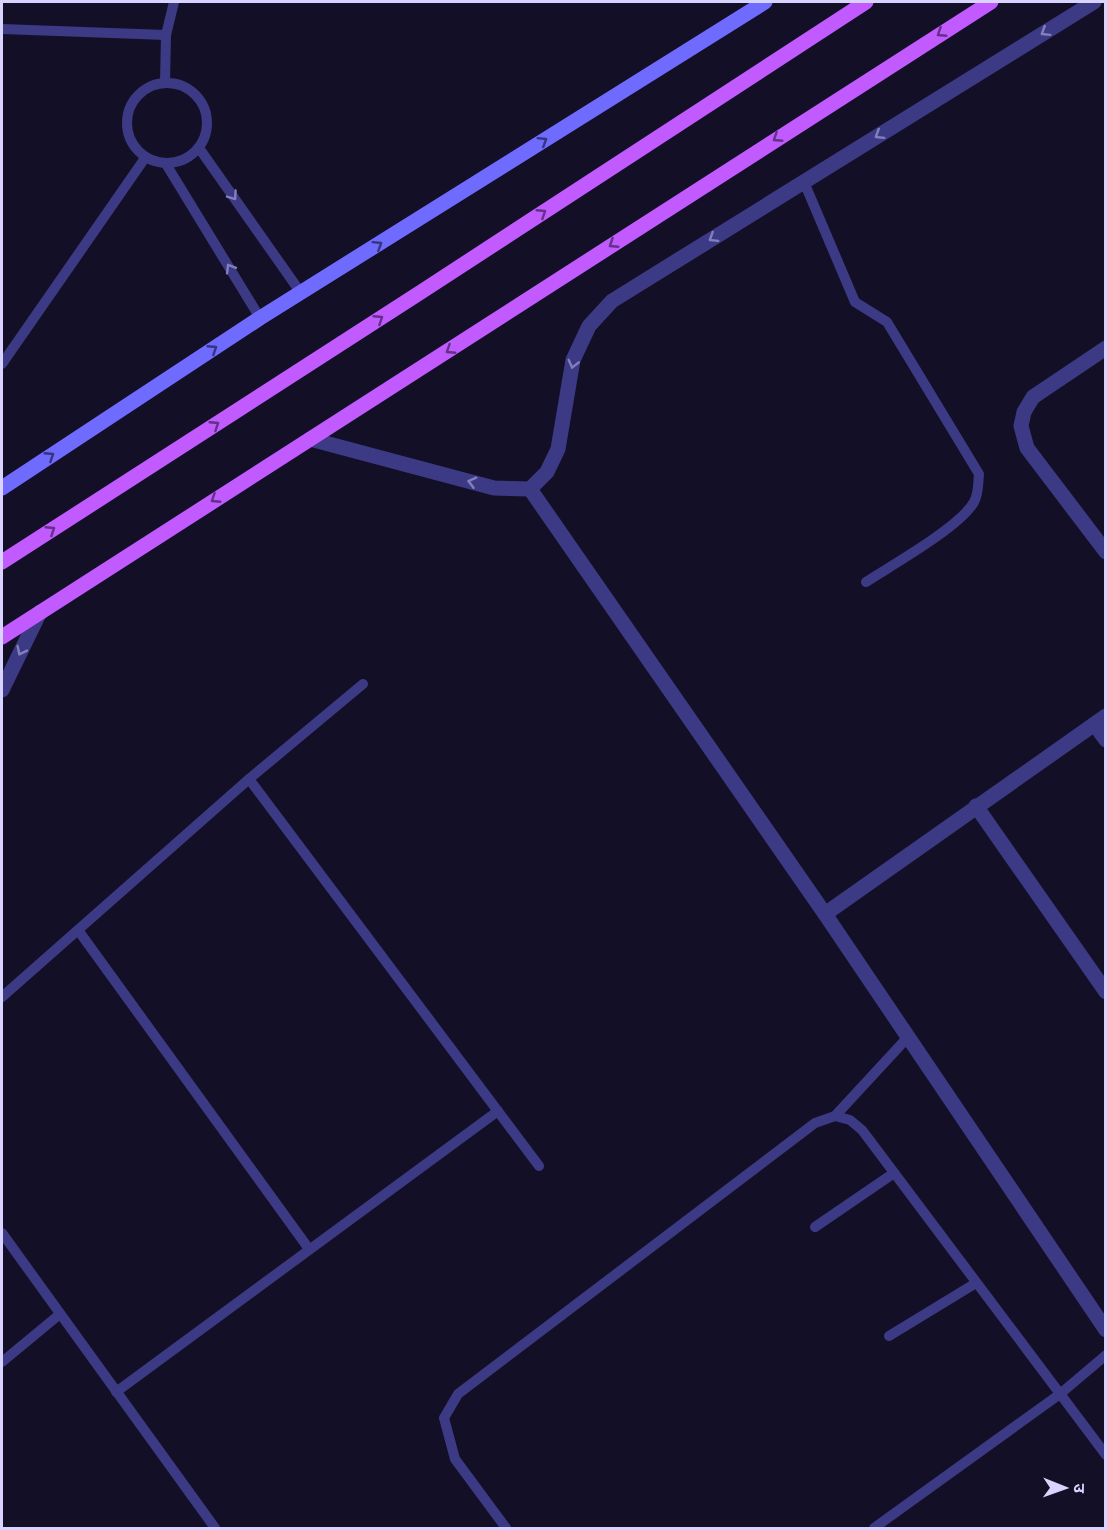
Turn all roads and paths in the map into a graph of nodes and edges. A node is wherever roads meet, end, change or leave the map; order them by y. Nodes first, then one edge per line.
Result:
1 (174, 2) edge
2 (765, 2) edge
3 (866, 2) edge
4 (991, 2) edge
5 (1094, 2) edge
6 (2, 29) edge
7 (166, 35) junction
8 (165, 82) junction
9 (199, 148) junction
10 (145, 158) junction
11 (166, 164) junction
12 (804, 182) junction
13 (301, 293) junction
14 (260, 318) junction
15 (1106, 348) edge
16 (2, 364) edge
17 (310, 439) junction
18 (2, 488) edge
19 (530, 489) junction
20 (1106, 552) edge
21 (2, 562) edge
22 (866, 582) dead end
23 (40, 612) junction
24 (2, 637) edge
25 (363, 684) dead end
26 (2, 690) edge
27 (1100, 720) edge
28 (1106, 740) edge
29 (249, 779) junction
30 (976, 806) junction
31 (825, 914) junction
32 (78, 930) junction
33 (1106, 992) edge
34 (2, 997) edge
35 (908, 1037) junction
36 (498, 1111) junction
37 (835, 1116) junction
38 (539, 1166) dead end
39 (894, 1173) junction
40 (814, 1227) dead end
41 (2, 1233) edge
42 (309, 1250) junction
43 (976, 1283) junction
44 (60, 1314) junction
45 (1106, 1330) edge
46 (889, 1336) dead end
47 (1106, 1355) edge
48 (2, 1362) edge
49 (116, 1392) junction
50 (1060, 1394) junction
51 (1106, 1455) edge
52 (215, 1528) edge
53 (506, 1528) edge
54 (874, 1528) edge

1 - 7 lane
13 -> 2 main road
21 -> 3 main road
4 -> 17 main road
5 -> 12 street
6 - 7 lane
7 - 8 lane
8 - 9 lane
8 - 10 lane
9 - 11 lane
9 -> 13 lane
10 - 11 lane
10 - 16 lane
14 -> 11 lane
12 -> 19 street
12 - 22 lane
13 - 14 main road
18 -> 14 main road
15 - 20 street
19 -> 17 street
17 -> 23 main road
19 - 31 street
23 - 24 main road
23 -> 26 street
25 - 29 lane
27 - 28 street
27 - 30 street
29 - 32 lane
29 - 36 lane
30 - 31 street
30 - 33 street
31 - 35 street
32 - 34 lane
32 - 42 lane
35 - 37 lane
35 - 45 street
36 - 38 lane
36 - 42 lane
37 - 39 lane
37 - 53 lane
39 - 40 lane
39 - 43 lane
41 - 44 lane
42 - 49 lane
43 - 46 lane
43 - 50 lane
44 - 48 lane
44 - 49 lane
47 - 50 lane
49 - 52 lane
50 - 51 lane
50 - 54 lane

